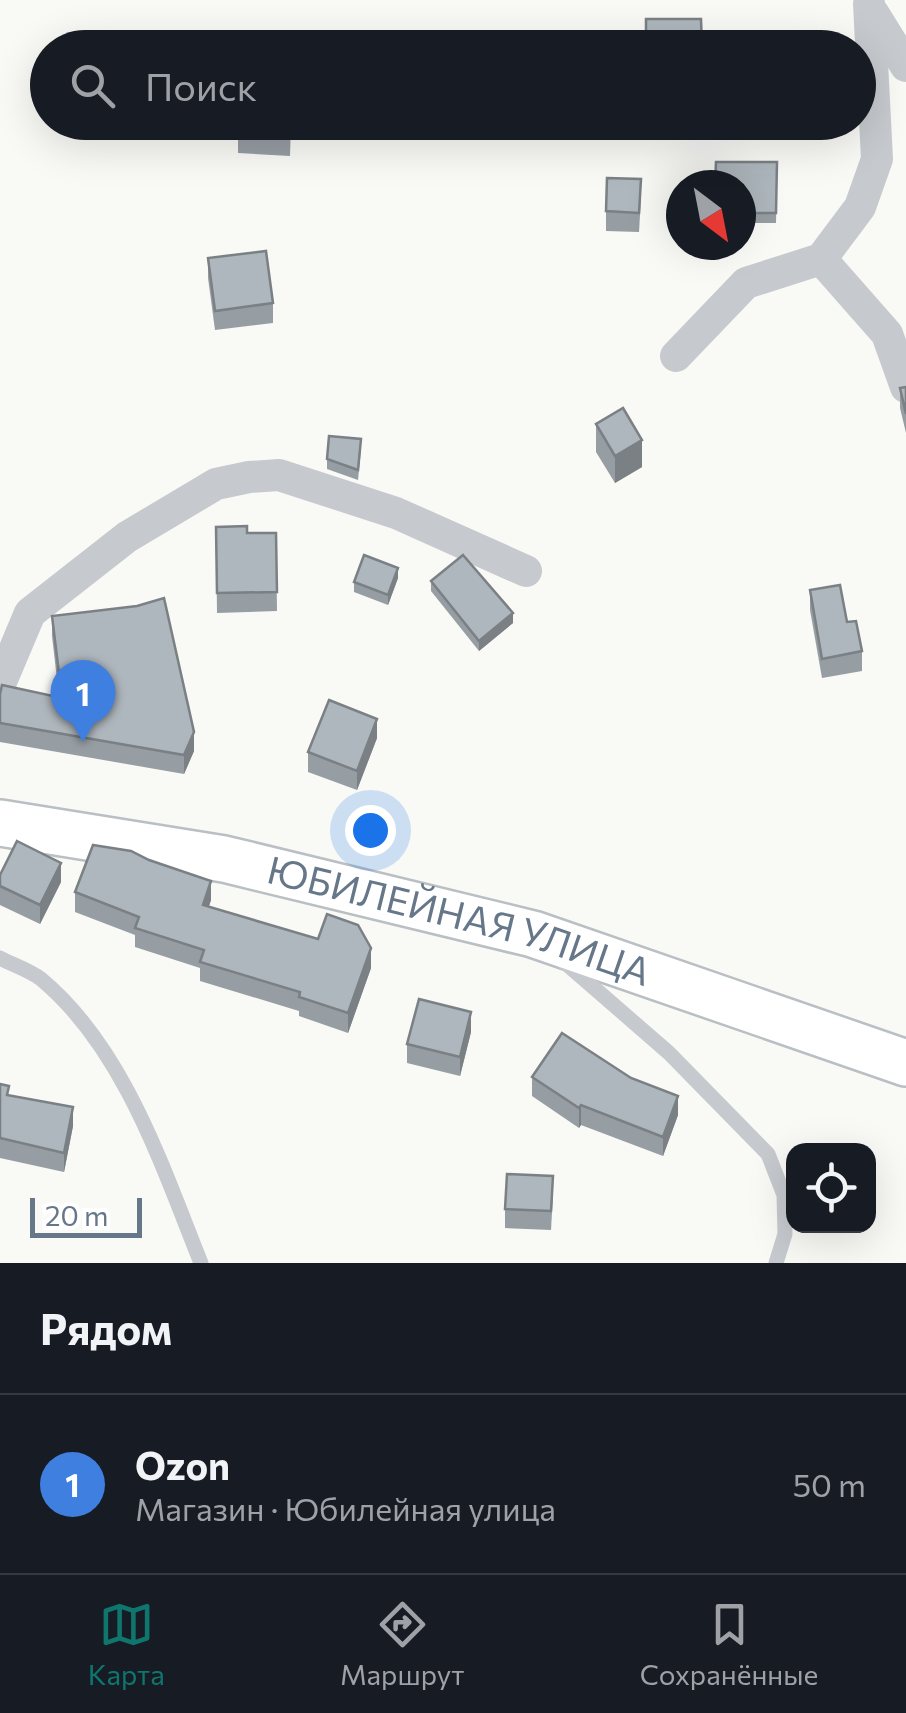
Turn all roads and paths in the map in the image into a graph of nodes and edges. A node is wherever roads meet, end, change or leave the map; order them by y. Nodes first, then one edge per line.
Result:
1 (867, 2) edge
2 (869, 30) edge
3 (906, 66) edge
4 (876, 131) edge
5 (821, 259) junction
6 (676, 356) dead end
7 (906, 388) edge
8 (526, 571) dead end
9 (0, 684) edge
10 (0, 822) edge
11 (532, 934) junction
12 (0, 958) edge
13 (903, 1063) edge
14 (201, 1263) edge
15 (776, 1263) edge

1 - 2 street
1 - 3 street
4 - 5 street
5 - 6 street
5 - 7 street
8 - 9 street
10 - 11 street, ЮБИЛЕЙНАЯ УЛИЦА
11 - 13 street, ЮБИЛЕЙНАЯ УЛИЦА
11 - 15 lane
12 - 14 lane

